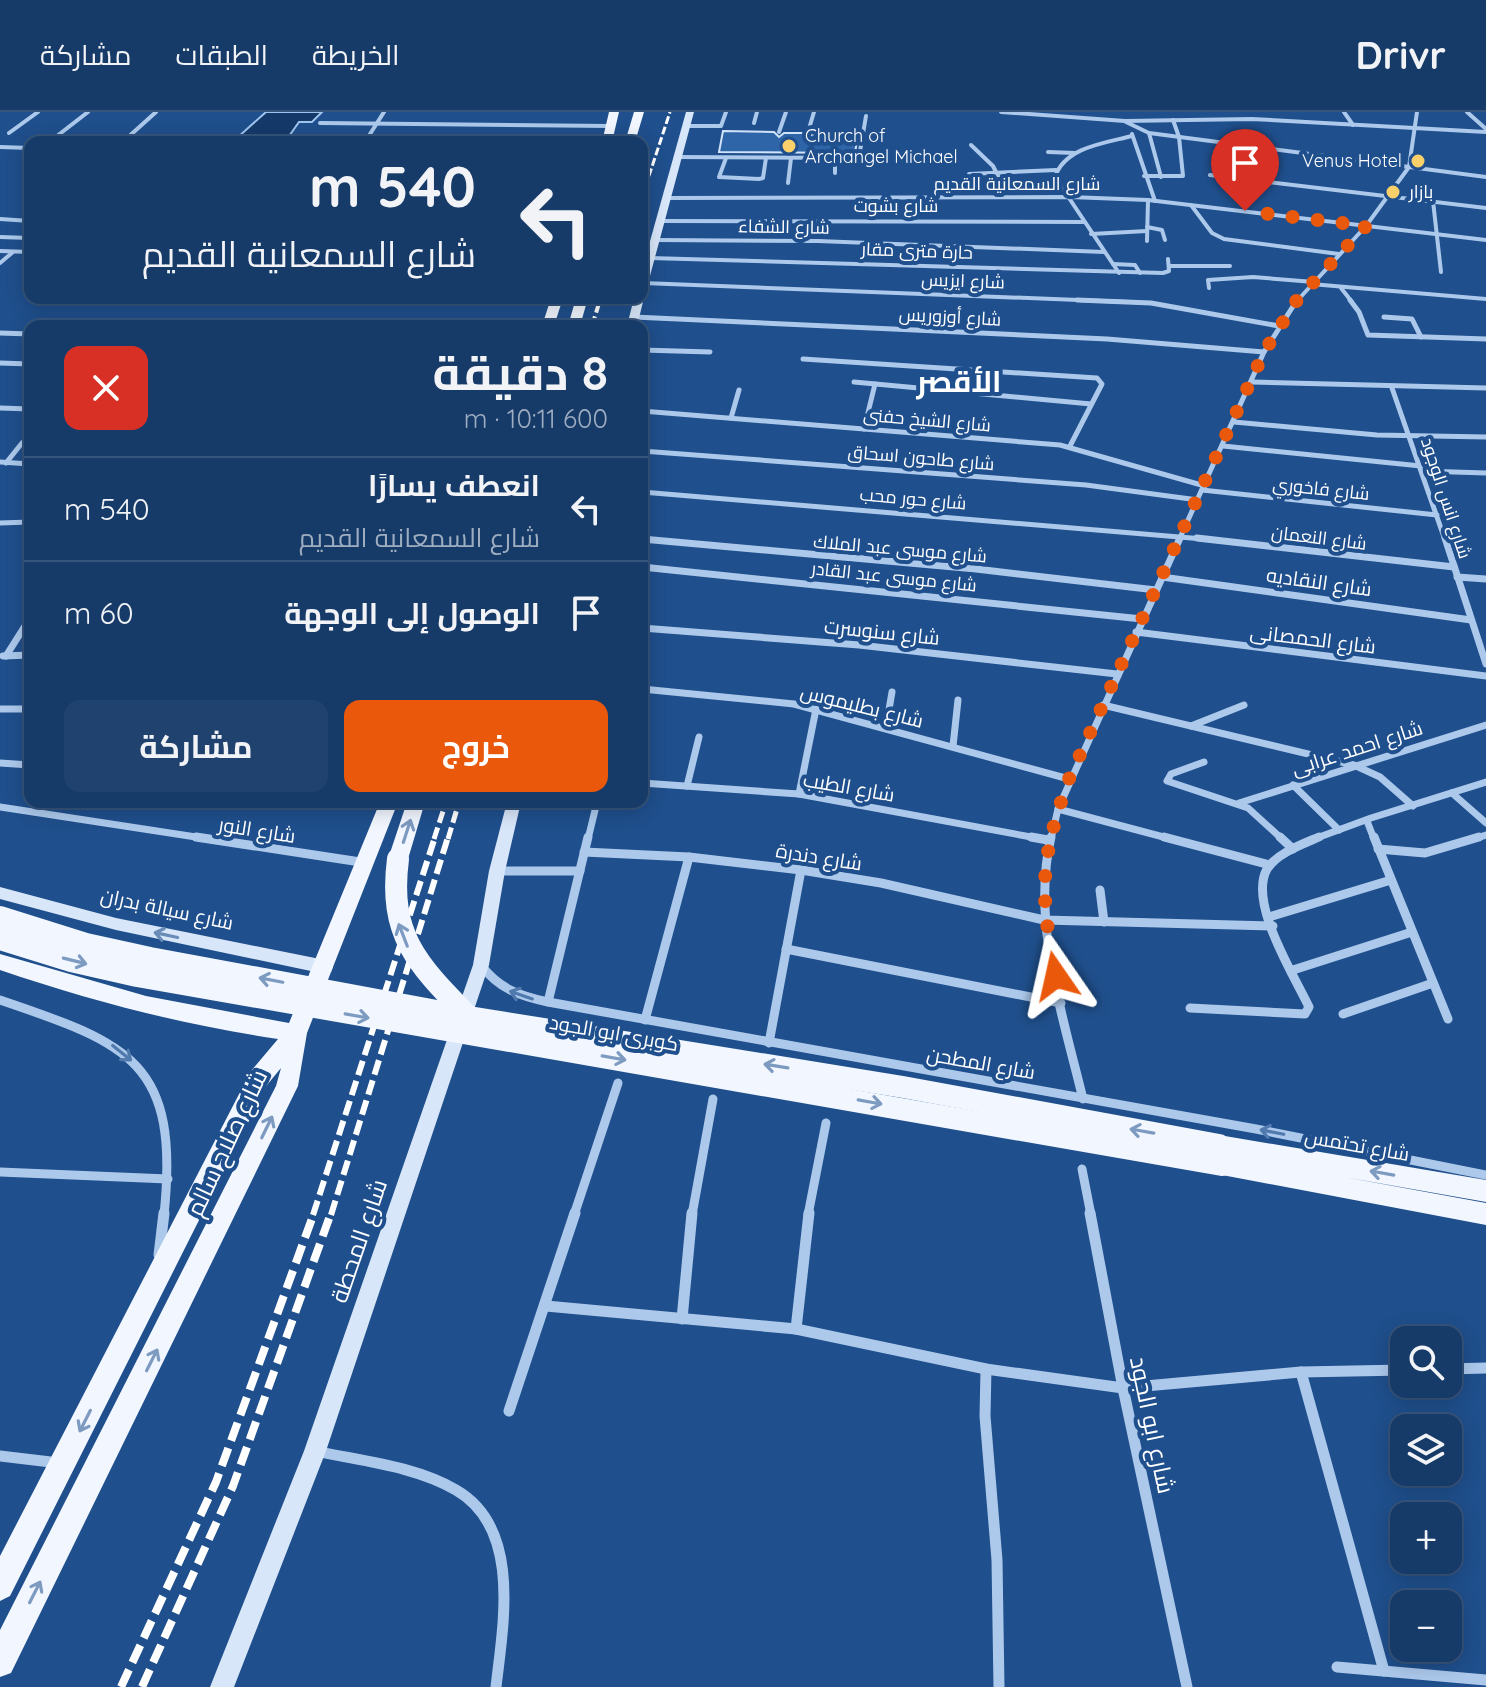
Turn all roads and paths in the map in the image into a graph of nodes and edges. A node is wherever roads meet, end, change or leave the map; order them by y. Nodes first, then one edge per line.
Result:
1 (38, 112) edge
2 (88, 112) edge
3 (156, 112) edge
4 (384, 112) edge
5 (614, 112) edge
6 (628, 112) edge
7 (639, 112) edge
8 (690, 112) edge
9 (726, 112) edge
10 (757, 112) edge
11 (786, 112) edge
12 (814, 112) edge
13 (1001, 112) edge
14 (1146, 112) edge
15 (1274, 112) edge
16 (1344, 112) edge
17 (1417, 112) edge
18 (1467, 112) edge
19 (866, 116) dead end
20 (1173, 120) junction
21 (1279, 120) junction
22 (1125, 121) junction
23 (1151, 121) junction
24 (320, 123) dead end
25 (377, 123) junction
26 (754, 123) dead end
27 (1353, 125) junction
28 (610, 126) junction
29 (686, 126) junction
30 (1135, 128) junction
31 (1415, 128) junction
32 (1486, 130) edge
33 (779, 132) dead end
34 (808, 132) dead end
35 (9, 133) dead end
36 (1149, 133) junction
37 (57, 136) dead end
38 (129, 136) edge
39 (369, 136) edge
40 (608, 136) edge
41 (622, 136) edge
42 (632, 136) edge
43 (1132, 136) junction
44 (1179, 137) junction
45 (971, 145) dead end
46 (0, 147) edge
47 (24, 148) edge
48 (1048, 152) dead end
49 (1077, 153) junction
50 (677, 157) junction
51 (726, 158) junction
52 (766, 158) junction
53 (791, 158) junction
54 (835, 158) junction
55 (1409, 167) junction
56 (1056, 170) junction
57 (997, 171) junction
58 (835, 173) dead end
59 (969, 174) dead end
60 (1210, 175) dead end
61 (1144, 176) junction
62 (1161, 177) junction
63 (1486, 177) edge
64 (1000, 180) dead end
65 (788, 183) dead end
66 (1389, 196) junction
67 (1070, 197) junction
68 (666, 198) junction
69 (1152, 200) junction
70 (1433, 201) junction
71 (1191, 205) junction
72 (1486, 208) edge
73 (0, 219) edge
74 (24, 221) edge
75 (660, 221) junction
76 (1017, 221) junction
77 (1084, 222) junction
78 (1366, 226) junction
79 (1147, 229) junction
80 (1019, 232) dead end
81 (1091, 234) junction
82 (1439, 235) junction
83 (0, 237) edge
84 (932, 237) dead end
85 (24, 238) edge
86 (655, 240) junction
87 (1165, 240) dead end
88 (1486, 240) edge
89 (1147, 241) dead end
90 (932, 245) junction
91 (0, 251) edge
92 (14, 251) junction
93 (24, 252) edge
94 (1104, 252) junction
95 (1339, 254) junction
96 (650, 258) junction
97 (0, 263) edge
98 (1113, 264) junction
99 (648, 265) edge
100 (1230, 266) dead end
101 (1441, 272) dead end
102 (1119, 273) junction
103 (1140, 273) junction
104 (1312, 283) junction
105 (648, 285) edge
106 (1209, 288) dead end
107 (1341, 288) junction
108 (1486, 299) edge
109 (579, 304) edge
110 (1384, 317) dead end
111 (564, 320) edge
112 (648, 322) edge
113 (1279, 326) junction
114 (0, 333) edge
115 (24, 334) edge
116 (1421, 337) junction
117 (1486, 339) edge
118 (648, 350) edge
119 (710, 352) dead end
120 (1264, 352) junction
121 (803, 359) dead end
122 (0, 363) edge
123 (24, 364) edge
124 (854, 382) dead end
125 (1252, 382) junction
126 (875, 384) junction
127 (1392, 388) junction
128 (1486, 388) edge
129 (739, 390) dead end
130 (1091, 404) junction
131 (0, 408) edge
132 (24, 409) edge
133 (648, 411) edge
134 (731, 418) junction
135 (1234, 422) junction
136 (864, 429) junction
137 (1411, 436) junction
138 (1486, 437) edge
139 (22, 443) dead end
140 (1070, 446) junction
141 (1223, 446) junction
142 (648, 451) edge
143 (3, 462) edge
144 (24, 464) edge
145 (1421, 469) junction
146 (1486, 473) edge
147 (1204, 488) junction
148 (648, 492) edge
149 (1198, 500) junction
150 (1437, 515) junction
151 (24, 522) edge
152 (0, 523) edge
153 (1181, 536) junction
154 (648, 540) edge
155 (1454, 567) junction
156 (648, 568) edge
157 (1162, 577) junction
158 (1457, 577) junction
159 (1486, 579) edge
160 (1156, 590) junction
161 (1142, 619) junction
162 (1471, 620) junction
163 (24, 626) edge
164 (648, 628) edge
165 (1136, 632) junction
166 (1483, 646) edge
167 (24, 655) edge
168 (3, 656) edge
169 (1486, 664) edge
170 (1117, 674) junction
171 (1486, 676) edge
172 (648, 690) edge
173 (892, 692) dead end
174 (958, 700) dead end
175 (1103, 705) junction
176 (1244, 705) dead end
177 (0, 709) edge
178 (24, 709) edge
179 (816, 709) junction
180 (1486, 725) edge
181 (1191, 726) junction
182 (886, 727) junction
183 (699, 737) dead end
184 (953, 746) junction
185 (1204, 762) dead end
186 (0, 763) edge
187 (24, 765) edge
188 (1354, 765) junction
189 (1069, 779) junction
190 (1486, 782) edge
191 (648, 783) edge
192 (1293, 785) junction
193 (687, 786) junction
194 (1452, 793) junction
195 (799, 794) junction
196 (1239, 803) junction
197 (1413, 806) junction
198 (0, 807) edge
199 (387, 808) edge
200 (414, 808) edge
201 (513, 808) edge
202 (595, 808) edge
203 (1058, 809) junction
204 (1367, 821) junction
205 (1486, 823) edge
206 (1339, 830) junction
207 (1486, 835) edge
208 (1048, 840) junction
209 (1293, 849) junction
210 (1378, 849) junction
211 (584, 852) junction
212 (689, 857) junction
213 (367, 863) junction
214 (1270, 865) junction
215 (801, 870) junction
216 (497, 871) junction
217 (580, 871) junction
218 (1391, 880) junction
219 (1100, 890) dead end
220 (0, 893) edge
221 (0, 917) edge
222 (1044, 920) junction
223 (1271, 921) junction
224 (1104, 922) junction
225 (1412, 932) junction
226 (0, 939) edge
227 (786, 949) junction
228 (0, 962) edge
229 (481, 965) junction
230 (325, 967) junction
231 (1293, 970) junction
232 (1433, 983) junction
233 (0, 1000) edge
234 (548, 1002) junction
235 (1061, 1003) junction
236 (307, 1007) junction
237 (1190, 1008) dead end
238 (1343, 1014) dead end
239 (469, 1017) junction
240 (1448, 1019) dead end
241 (645, 1020) junction
242 (296, 1033) junction
243 (769, 1043) junction
244 (618, 1083) dead end
245 (713, 1099) dead end
246 (1083, 1099) junction
247 (826, 1123) dead end
248 (1220, 1155) junction
249 (1082, 1169) dead end
250 (0, 1172) edge
251 (1486, 1175) edge
252 (168, 1179) junction
253 (1486, 1191) edge
254 (1486, 1214) edge
255 (156, 1281) junction
256 (546, 1306) junction
257 (682, 1319) junction
258 (796, 1329) junction
259 (1486, 1368) edge
260 (986, 1369) junction
261 (1462, 1369) edge
262 (1390, 1370) edge
263 (1301, 1372) junction
264 (1123, 1388) junction
265 (509, 1411) dead end
266 (315, 1451) junction
267 (0, 1456) edge
268 (64, 1463) junction
269 (0, 1586) edge
270 (0, 1662) edge
271 (1337, 1667) dead end
272 (1384, 1671) junction
273 (1486, 1680) edge
274 (222, 1687) edge
275 (496, 1687) edge
276 (999, 1687) edge
277 (1187, 1687) edge

1 - 35 street
2 - 37 street
3 - 38 street
4 - 25 street
5 - 28 main road
6 - 41 main road
7 - 42 main road
8 - 29 main road
9 - 29 street
10 - 26 street
11 - 33 street
12 - 34 street
13 - 22 street
14 - 23 street
15 - 21 street
16 - 27 street
17 - 31 street
18 - 32 street
19 - 54 street
20 - 21 street
20 - 23 street
20 - 44 street
21 - 27 street
22 - 23 street
22 - 30 street
24 - 25 street
25 - 28 street
25 - 39 street
27 - 31 street
28 - 40 main road
29 - 50 main road
30 - 36 street
30 - 43 street
31 - 32 street
31 - 55 street
36 - 44 street
36 - 62 street
43 - 49 street
43 - 61 street
44 - 55 street
44 - 62 street
45 - 57 street
46 - 47 street
48 - 49 street
49 - 56 street
50 - 51 street
50 - 68 main road
51 - 52 street
51 - 52 street
52 - 53 street
53 - 54 street
53 - 65 street
54 - 58 street
55 - 63 street
55 - 66 street
56 - 57 street
56 - 67 street
57 - 59 street
57 - 64 street
60 - 66 street
61 - 62 street
61 - 69 street
66 - 70 street
66 - 78 street
67 - 68 street, شارع السمعانية القديم
67 - 69 street, شارع السمعانية القديم
67 - 77 street
68 - 75 main road
69 - 71 street, شارع السمعانية القديم
69 - 79 street
70 - 72 street
70 - 82 street
71 - 78 street, شارع السمعانية القديم
71 - 95 street
73 - 74 street
75 - 76 street, شارع بشوت
75 - 86 main road
76 - 77 street, شارع بشوت
76 - 80 street
77 - 81 street
78 - 82 street, شارع السمعانية القديم
78 - 95 street
79 - 81 street
79 - 87 street
79 - 89 street
81 - 94 street
82 - 88 street, شارع السمعانية القديم
82 - 101 street
83 - 85 street
84 - 90 street
86 - 90 street, شارع الشفاء
86 - 96 main road
90 - 94 street, شارع الشفاء
91 - 92 street
92 - 93 street
92 - 97 street
94 - 98 street
95 - 104 street
96 - 99 main road
96 - 102 street, حارة مترى مقار
98 - 102 street
98 - 103 street
100 - 103 street, حارة مترى مقار
102 - 103 street, حارة مترى مقار
104 - 106 street
104 - 107 street
104 - 113 street
105 - 113 street, شارع ايزيس
107 - 108 street
107 - 116 street
109 - 111 main road
110 - 116 street
112 - 120 street, شارع أوزوريس
113 - 120 street
114 - 115 street
116 - 117 street
118 - 119 street
120 - 125 street
121 - 130 street
122 - 123 street
124 - 126 street
125 - 127 street
125 - 135 street
126 - 130 street
126 - 136 street
127 - 128 street
127 - 137 street, شارع انس الوجود
129 - 134 street
130 - 140 street
131 - 132 street
133 - 134 street, شارع الشيخ حفنى
134 - 136 street, شارع الشيخ حفنى
135 - 137 street
135 - 141 street
136 - 140 street, شارع الشيخ حفنى
137 - 138 street
137 - 145 street, شارع انس الوجود
139 - 143 street
140 - 147 street, شارع الشيخ حفنى
141 - 145 street
141 - 147 street
142 - 149 street, شارع طاحون اسحاق
143 - 144 street
145 - 146 street
145 - 150 street, شارع انس الوجود
147 - 149 street
147 - 150 street, شارع فاخوري
148 - 153 street, شارع حور محب
149 - 153 street
150 - 155 street, شارع انس الوجود
151 - 152 street
153 - 155 street, شارع النعمان
153 - 157 street
154 - 160 street, شارع موسى عبد الملاك
155 - 158 street, شارع انس الوجود
156 - 161 street, شارع موسى عبد القادر
157 - 160 street
157 - 162 street, شارع النقاديه
158 - 159 street
158 - 162 street, شارع انس الوجود
160 - 161 street
161 - 165 street
162 - 166 street, شارع انس الوجود
163 - 168 street
164 - 170 street, شارع سنوسرت
165 - 170 street
165 - 171 street, شارع الحمصانى
166 - 169 street, شارع انس الوجود
167 - 168 street
170 - 175 street
172 - 179 street, شارع بطليموس
173 - 182 street
174 - 184 street
175 - 181 street
175 - 189 street
176 - 181 street
177 - 178 street
179 - 182 street, شارع بطليموس
179 - 195 street
180 - 188 street, شارع احمد عرابى
181 - 188 street
182 - 184 street, شارع بطليموس
183 - 193 street
184 - 189 street, شارع بطليموس
185 - 196 street
186 - 187 street
188 - 192 street, شارع احمد عرابى
188 - 197 street
189 - 203 street
190 - 194 street
191 - 193 street, شارع الطيب
192 - 196 street, شارع احمد عرابى
192 - 206 street
193 - 195 street, شارع الطيب
194 - 197 street
194 - 205 street
195 - 208 street, شارع الطيب
196 - 209 street
197 - 204 street
198 - 213 street, شارع النور
199 - 213 main road
239 -> 200 main road, bridge
201 - 216 main road, شارع المحطة
202 - 211 street
203 - 208 street
203 - 214 street
204 - 206 street
204 - 210 street
206 - 209 street
207 - 210 street
208 - 222 street
209 - 214 street
210 - 218 street
211 - 212 street, شارع دندرة
211 - 217 street
212 - 215 street, شارع دندرة
212 - 241 street
213 - 230 main road
214 - 223 street
215 - 222 street, شارع دندرة
215 - 227 street
216 - 217 street
216 - 229 main road, شارع المحطة
217 - 234 street
218 - 223 street, شارع دندرة
218 - 225 street
219 - 224 street
230 -> 220 main road, شارع سيالة بدران
239 -> 221 main road, كوبرى ابو الجود, bridge
222 - 224 street, شارع دندرة
222 - 235 street
223 - 224 street, شارع دندرة
223 - 231 street
225 - 231 street
225 - 232 street
226 -> 236 main road, كوبرى ابو الجود, bridge
227 - 235 street
227 - 243 street
228 - 242 main road
234 -> 229 street, شارع المطحن
229 - 266 main road, شارع المحطة
230 - 236 main road
231 - 237 street
232 - 238 street
232 - 240 street
233 -> 252 street
234 - 241 street, شارع المطحن
235 - 246 street
236 - 242 main road
236 -> 248 main road, كوبرى ابو الجود, bridge
248 -> 239 main road, كوبرى ابو الجود, bridge
241 - 243 street, شارع المطحن
242 - 255 main road, شارع صلاح سالم
270 -> 242 main road, شارع صلاح سالم
243 - 246 street, شارع المطحن
244 - 256 street
245 - 257 street
251 -> 246 street, شارع المطحن
247 - 258 street
253 -> 248 main road, شارع تحتمس
248 - 254 main road
249 - 264 street, شارع ابو الجود
250 - 252 street
252 - 255 street
255 -> 268 main road, شارع صلاح سالم
256 - 257 street
256 - 265 street
257 - 258 street
258 - 260 street
259 - 261 street
260 - 264 street
260 - 276 street
262 - 263 street
263 - 264 street
263 - 272 street
264 - 277 street, شارع ابو الجود
266 - 274 main road, شارع المحطة
266 - 275 street
267 - 268 street
268 - 269 main road, شارع صلاح سالم
271 - 272 street
272 - 273 street

